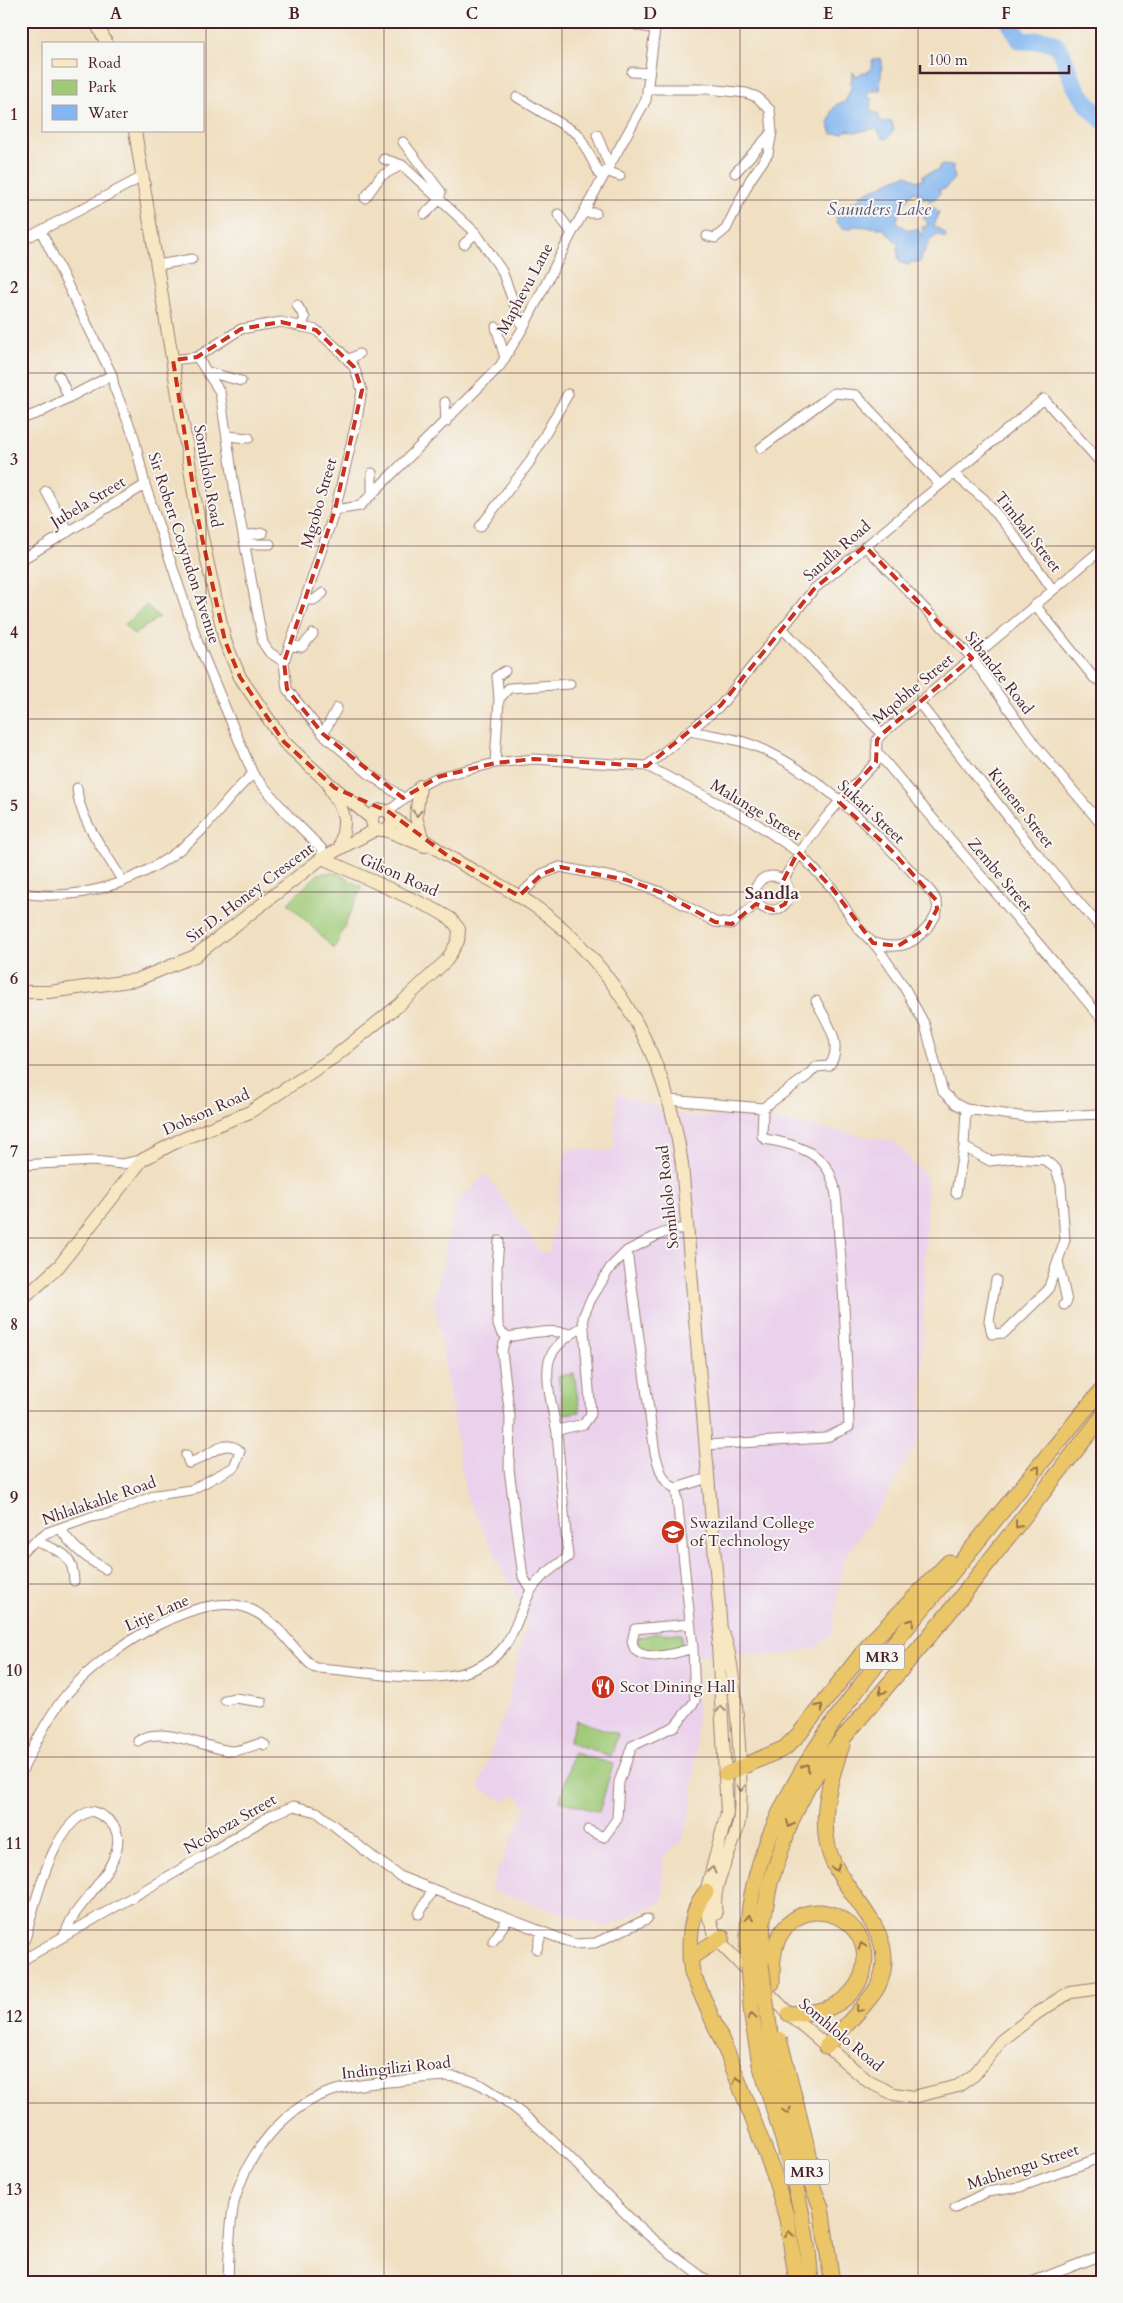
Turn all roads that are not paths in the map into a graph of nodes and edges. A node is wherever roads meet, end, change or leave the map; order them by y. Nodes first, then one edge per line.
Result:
1 (95, 21) edge
2 (655, 25) edge
3 (636, 26) dead end
4 (106, 42) edge
5 (632, 72) dead end
6 (649, 73) junction
7 (647, 89) junction
8 (517, 97) dead end
9 (135, 132) edge
10 (772, 132) junction
11 (596, 135) dead end
12 (403, 142) dead end
13 (384, 159) dead end
14 (402, 165) junction
15 (606, 171) junction
16 (735, 173) dead end
17 (144, 176) junction
18 (620, 176) dead end
19 (365, 198) dead end
20 (439, 200) junction
21 (583, 212) junction
22 (596, 213) dead end
23 (425, 214) dead end
24 (558, 214) dead end
25 (41, 231) junction
26 (476, 233) junction
27 (572, 233) junction
28 (707, 236) dead end
29 (21, 241) edge
30 (464, 244) dead end
31 (192, 259) dead end
32 (158, 265) junction
33 (297, 305) dead end
34 (301, 327) junction
35 (496, 327) dead end
36 (523, 328) junction
37 (359, 354) dead end
38 (197, 357) junction
39 (505, 358) junction
40 (173, 360) junction
41 (348, 360) junction
42 (208, 372) junction
43 (112, 374) junction
44 (59, 376) dead end
45 (241, 380) dead end
46 (568, 394) dead end
47 (69, 398) junction
48 (445, 402) dead end
49 (21, 419) edge
50 (446, 422) junction
51 (227, 436) junction
52 (249, 438) dead end
53 (761, 448) dead end
54 (1102, 464) edge
55 (372, 474) dead end
56 (954, 474) junction
57 (145, 485) junction
58 (940, 485) junction
59 (46, 492) dead end
60 (372, 495) junction
61 (335, 510) junction
62 (480, 527) dead end
63 (68, 532) junction
64 (263, 533) dead end
65 (244, 540) junction
66 (270, 544) dead end
67 (865, 546) junction
68 (1102, 549) edge
69 (21, 560) edge
70 (1053, 590) junction
71 (323, 593) dead end
72 (305, 600) junction
73 (1035, 605) junction
74 (783, 629) junction
75 (313, 634) dead end
76 (290, 646) junction
77 (972, 658) junction
78 (284, 662) junction
79 (506, 670) dead end
80 (1102, 682) edge
81 (570, 684) dead end
82 (499, 698) junction
83 (919, 703) junction
84 (338, 708) dead end
85 (690, 731) junction
86 (323, 734) junction
87 (882, 734) junction
88 (876, 751) junction
89 (495, 763) junction
90 (648, 766) junction
91 (253, 774) junction
92 (330, 784) junction
93 (420, 786) junction
94 (77, 788) dead end
95 (403, 798) junction
96 (839, 802) junction
97 (381, 820) junction
98 (1102, 825) edge
99 (422, 838) junction
100 (345, 845) junction
101 (798, 852) junction
102 (448, 856) junction
103 (322, 858) junction
104 (783, 881) junction
105 (123, 882) junction
106 (21, 893) edge
107 (519, 896) junction
108 (758, 902) junction
109 (458, 928) joint
110 (1102, 929) edge
111 (873, 943) junction
112 (21, 992) edge
113 (816, 1001) dead end
114 (1102, 1019) edge
115 (669, 1100) junction
116 (763, 1108) junction
117 (966, 1109) junction
118 (1102, 1114) edge
119 (964, 1147) junction
120 (142, 1160) junction
121 (21, 1165) edge
122 (956, 1193) dead end
123 (688, 1228) junction
124 (499, 1241) dead end
125 (627, 1251) junction
126 (1058, 1260) junction
127 (996, 1280) dead end
128 (21, 1301) edge
129 (1064, 1305) dead end
130 (584, 1326) junction
131 (570, 1334) junction
132 (508, 1337) junction
133 (1102, 1390) edge
134 (1102, 1417) edge
135 (557, 1433) junction
136 (705, 1445) junction
137 (186, 1455) dead end
138 (708, 1478) junction
139 (1022, 1486) junction
140 (676, 1488) junction
141 (60, 1528) junction
142 (36, 1541) junction
143 (21, 1552) edge
144 (105, 1570) dead end
145 (74, 1581) dead end
146 (531, 1590) junction
147 (689, 1624) junction
148 (721, 1630) junction
149 (692, 1648) junction
150 (225, 1700) dead end
151 (262, 1702) dead end
152 (845, 1737) junction
153 (138, 1741) dead end
154 (265, 1745) dead end
155 (740, 1767) junction
156 (21, 1773) edge
157 (726, 1774) junction
158 (588, 1830) dead end
159 (432, 1889) junction
160 (706, 1892) junction
161 (419, 1914) dead end
162 (508, 1919) junction
163 (647, 1919) dead end
164 (542, 1932) junction
165 (64, 1936) junction
166 (493, 1941) dead end
167 (722, 1942) junction
168 (21, 1946) edge
169 (537, 1949) dead end
170 (690, 1958) junction
171 (21, 1961) edge
172 (754, 1965) junction
173 (1102, 1988) edge
174 (790, 2014) junction
175 (826, 2047) junction
176 (774, 2065) junction
177 (1102, 2157) edge
178 (955, 2208) dead end
179 (1102, 2255) edge
180 (228, 2282) edge
181 (712, 2282) edge
182 (797, 2282) edge
183 (811, 2282) edge
184 (832, 2282) edge
185 (1032, 2282) edge

1 - 4 main road
2 - 3 street
2 - 6 street, Maphevu Lane
5 - 6 street
6 - 7 street, Maphevu Lane
7 - 10 street
7 - 15 street, Maphevu Lane
8 - 15 street
9 - 17 main road, Somhlolo Road
10 - 16 street
10 - 28 street
11 - 15 street
12 - 20 street
13 - 14 street
14 - 19 street
14 - 20 street
15 - 18 street
15 - 21 street, Maphevu Lane
17 - 25 street
17 - 32 main road, Somhlolo Road
20 - 23 street
20 - 26 street
21 - 22 street
21 - 27 street, Maphevu Lane
24 - 27 street
25 - 29 street
25 - 43 street, Sir Robert Coryndon Avenue
26 - 30 street
26 - 36 street
27 - 36 street, Maphevu Lane
31 - 32 street
32 - 40 main road, Somhlolo Road
33 - 34 street
34 - 38 street, Mgobo Street
34 - 41 street, Mgobo Street
35 - 39 street
36 - 39 street, Maphevu Lane
37 - 41 street
38 - 40 street, Mgobo Street
38 - 42 street
39 - 50 street, Maphevu Lane
40 - 92 main road, Somhlolo Road
41 - 61 street, Mgobo Street
42 - 45 street
42 - 51 street
43 - 47 street
43 - 57 street, Sir Robert Coryndon Avenue
44 - 47 street
46 - 62 street
47 - 49 street
48 - 50 street
50 - 60 street, Maphevu Lane
51 - 52 street
51 - 65 street
53 - 58 street
54 - 56 street, Sandla Road
55 - 60 street
56 - 58 street, Sandla Road
56 - 70 street, Timbali Street
57 - 63 street, Jubela Street
57 - 91 street, Sir Robert Coryndon Avenue
58 - 67 street, Sandla Road
59 - 63 street
60 - 61 street, Maphevu Lane
61 - 72 street, Mgobo Street
63 - 69 street, Jubela Street
64 - 65 street
65 - 66 street
65 - 78 street
67 - 74 street, Sandla Road
67 - 77 street, Sibandze Road
68 - 70 street, Mqobhe Street
70 - 73 street, Mqobhe Street
71 - 72 street
72 - 76 street, Mgobo Street
73 - 77 street, Mqobhe Street
73 - 80 street
74 - 85 street, Sandla Road
74 - 87 street
75 - 76 street
76 - 78 street, Mgobo Street
77 - 83 street, Mqobhe Street
77 - 98 street, Sibandze Road
78 - 86 street, Mgobo Street
79 - 82 street
81 - 82 street
82 - 89 street
83 - 87 street, Mqobhe Street
83 - 110 street, Kunene Street
84 - 86 street
85 - 90 street, Sandla Road
85 - 96 street, Sukati Street
86 - 95 street, Mgobo Street
87 - 88 street, Mqobhe Street
88 - 96 street, Mqobhe Street
88 - 114 street, Zembe Street
89 - 90 street, Malunge Street
89 - 93 street, Malunge Street
90 - 101 street, Malunge Street
91 - 103 street, Sir Robert Coryndon Avenue
91 - 105 street
92 - 97 main road, Somhlolo Road
92 - 100 main road
93 - 95 street, Malunge Street
93 -> 99 main road
94 - 105 street
95 - 97 street, Malunge Street
96 - 101 street, Mqobhe Street
96 - 111 street, Sukati Street
97 - 99 main road, Somhlolo Road
97 - 100 main road, Sir D. Honey Crescent
97 - 102 main road, Somhlolo Road
99 - 102 main road, Somhlolo Road
100 - 103 main road, Sir D. Honey Crescent
101 - 104 street, Mqobhe Street
101 - 111 street, Malunge Street
102 - 107 main road, Somhlolo Road
103 - 109 main road, Gilson Road
103 - 112 main road, Sir D. Honey Crescent
104 - 108 street
104 - 108 street
105 - 106 street
107 - 108 street
107 - 115 main road, Somhlolo Road
109 - 120 main road, Dobson Road
111 - 117 street, Malunge Street
113 - 116 street
115 - 116 street
115 - 123 main road, Somhlolo Road
116 - 136 street
117 - 118 street, Malunge Street
117 - 119 street
119 - 122 street
119 - 126 street
120 - 121 street
120 - 128 main road, Dobson Road
123 - 125 street
123 - 136 main road, Somhlolo Road
124 - 132 street
125 - 130 street
125 - 140 street
126 - 127 street
126 - 129 street
130 - 131 street
130 - 135 street
131 - 132 street
131 - 135 street
132 - 146 street
139 -> 133 highway, MR3
134 -> 152 highway, MR3
135 - 146 street
136 - 138 main road, Somhlolo Road
137 - 141 street, Nhlalakahle Road
138 - 140 street
138 - 148 main road, Somhlolo Road
155 -> 139 highway
172 -> 139 highway, MR3
140 - 147 street
141 - 142 street, Nhlalakahle Road
141 - 144 street
142 - 143 street, Nhlalakahle Road
142 - 145 street
146 - 156 street, Litje Lane
147 - 149 street
147 - 149 street
148 - 155 main road, Somhlolo Road
157 -> 148 main road, Somhlolo Road
149 - 158 street
150 - 151 street
152 -> 172 highway, MR3
152 -> 175 highway
153 - 154 street
155 - 157 highway
155 -> 167 main road, Somhlolo Road
160 -> 157 main road, Somhlolo Road
159 - 161 street
159 - 162 street, Ncoboza Street
159 - 165 street, Ncoboza Street
160 - 167 main road, Somhlolo Road
160 - 170 highway
162 - 164 street, Ncoboza Street
162 - 166 street
163 - 164 street, Ncoboza Street
164 - 169 street
165 - 168 street
165 - 171 street, Ncoboza Street
167 - 170 highway
167 - 174 main road, Somhlolo Road
182 -> 170 highway
172 - 176 highway, MR3, bridge
173 - 175 main road, Somhlolo Road
174 - 175 main road, Somhlolo Road
174 -> 176 highway, bridge
176 - 183 highway, MR3
176 -> 184 highway, MR3
177 - 178 street, Mabhengu Street
179 - 185 street
180 - 181 street, Indingilizi Road

